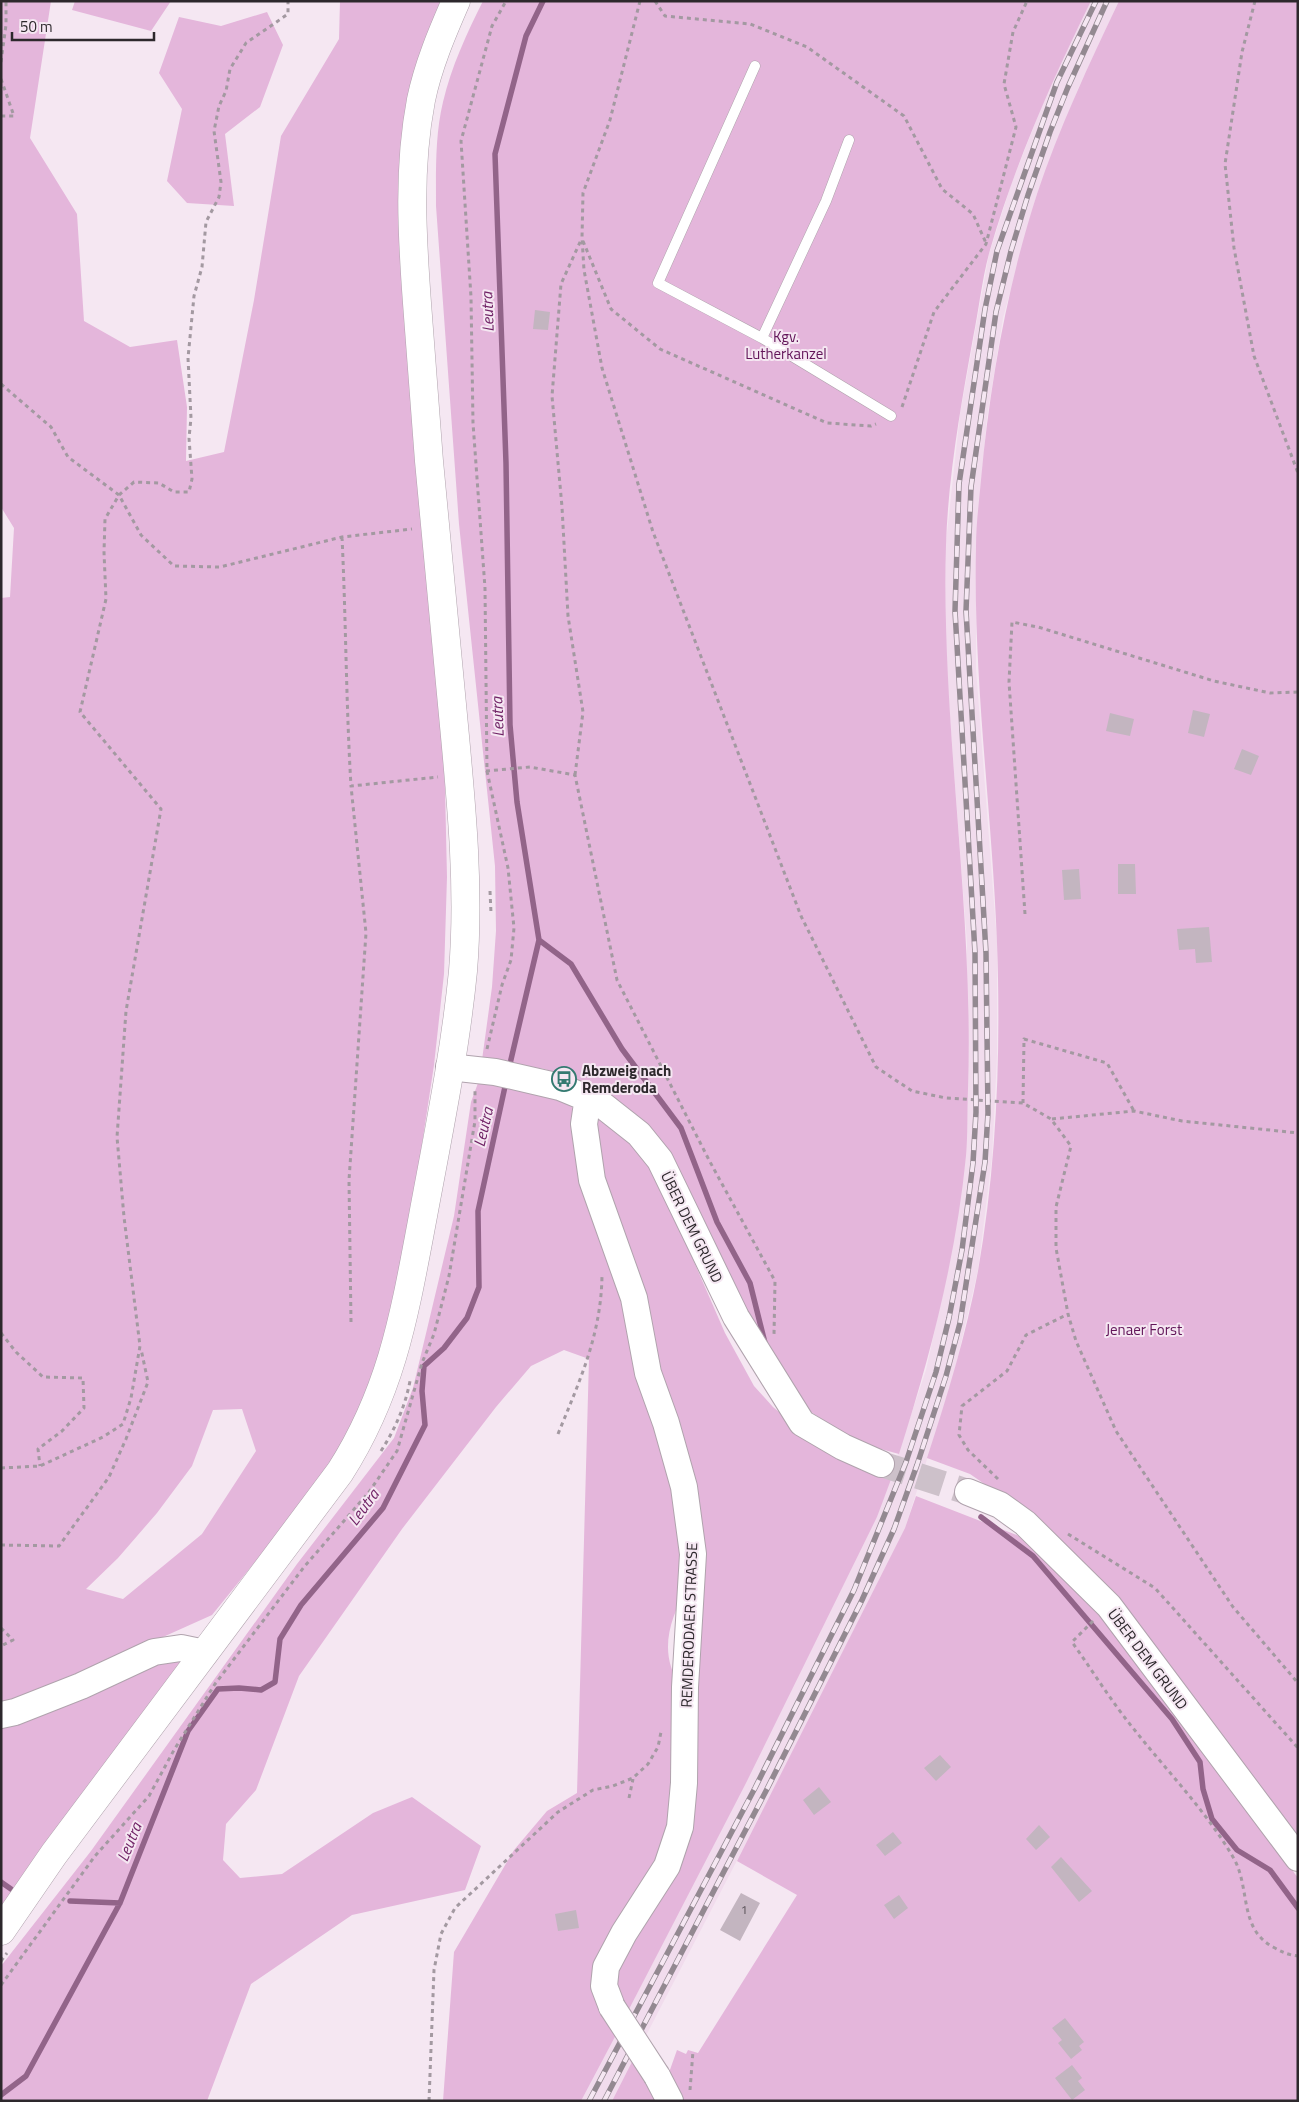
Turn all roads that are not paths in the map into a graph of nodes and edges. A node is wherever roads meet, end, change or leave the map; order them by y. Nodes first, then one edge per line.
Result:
1 (456, 1) edge
2 (755, 66) dead end
3 (849, 140) dead end
4 (762, 338) junction
5 (891, 416) road end
6 (472, 1076) junction
7 (588, 1097) junction
8 (881, 1464) tunnel mouth
9 (968, 1492) tunnel mouth
10 (205, 1653) junction
11 (1, 1715) edge
12 (1298, 1858) edge
13 (1, 1931) edge
14 (680, 2096) edge

1 - 6 main road
2 - 4 lane
3 - 4 lane
4 - 5 lane
6 - 7 street, ÜBER DEM GRUND
6 - 10 main road
7 - 8 street, ÜBER DEM GRUND
7 - 14 street, REMDERODAER STRASSE, bridge
9 - 12 street, ÜBER DEM GRUND
10 - 11 street
10 - 13 main road

